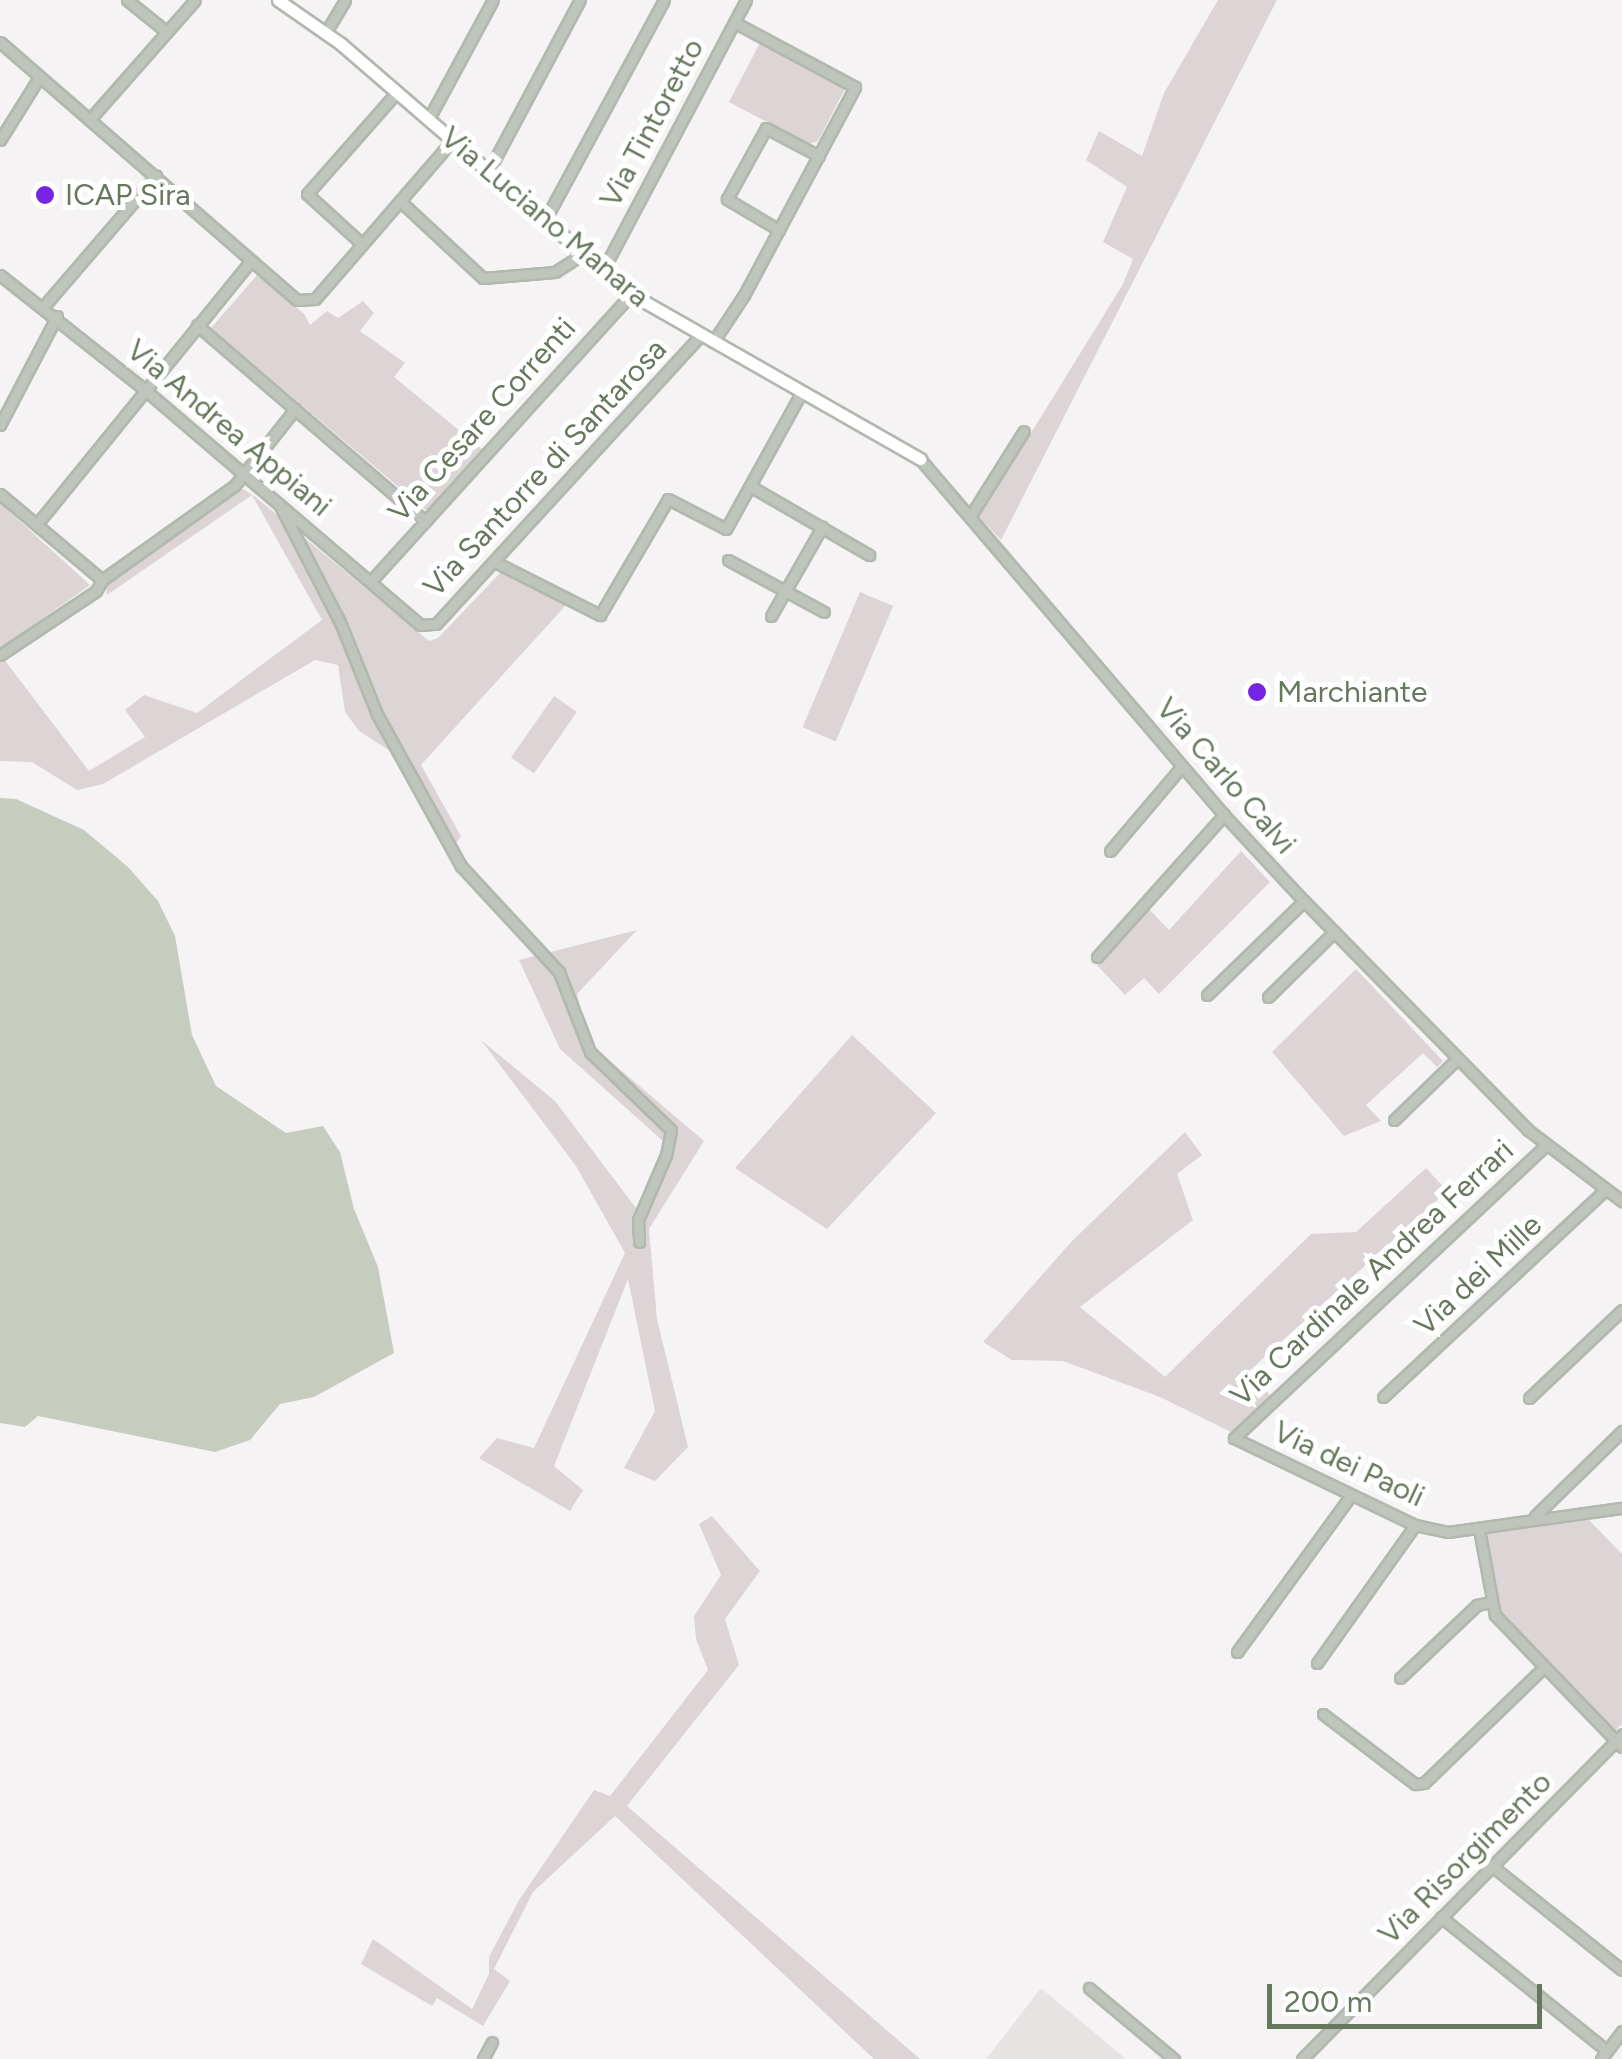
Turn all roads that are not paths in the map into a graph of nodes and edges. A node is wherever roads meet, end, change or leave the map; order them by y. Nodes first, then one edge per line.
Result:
1 (127, 0) edge
2 (195, 0) edge
3 (278, 0) edge
4 (344, 0) edge
5 (493, 0) edge
6 (580, 0) edge
7 (664, 0) edge
8 (746, 0) edge
9 (734, 22) junction
10 (167, 32) junction
11 (326, 32) junction
12 (0, 42) edge
13 (40, 76) junction
14 (396, 92) junction
15 (90, 118) junction
16 (428, 120) junction
17 (0, 140) edge
18 (452, 141) junction
19 (819, 156) junction
20 (488, 172) junction
21 (156, 176) junction
22 (400, 201) junction
23 (545, 220) junction
24 (779, 230) junction
25 (362, 244) junction
26 (583, 254) junction
27 (250, 261) junction
28 (603, 270) junction
29 (0, 275) edge
30 (631, 294) junction
31 (44, 306) junction
32 (57, 316) junction
33 (197, 325) junction
34 (701, 334) junction
35 (713, 342) junction
36 (144, 389) junction
37 (802, 393) junction
38 (295, 409) junction
39 (0, 425) edge
40 (1024, 431) dead end
41 (920, 459) joint
42 (242, 473) junction
43 (750, 486) junction
44 (0, 494) edge
45 (276, 500) junction
46 (971, 516) junction
47 (425, 521) junction
48 (37, 524) junction
49 (822, 528) junction
50 (869, 555) dead end
51 (728, 560) dead end
52 (495, 562) junction
53 (102, 580) junction
54 (370, 581) junction
55 (785, 591) junction
56 (824, 612) dead end
57 (771, 616) dead end
58 (420, 626) joint
59 (0, 655) edge
60 (1182, 766) junction
61 (1224, 815) junction
62 (1110, 851) dead end
63 (1304, 901) junction
64 (1334, 932) junction
65 (1096, 957) dead end
66 (1207, 996) dead end
67 (1268, 998) dead end
68 (1456, 1058) junction
69 (1394, 1120) dead end
70 (1545, 1146) junction
71 (1606, 1190) junction
72 (1622, 1201) edge
73 (639, 1242) dead end
74 (1622, 1310) edge
75 (1384, 1397) dead end
76 (1528, 1398) dead end
77 (1622, 1431) edge
78 (1234, 1438) joint
79 (1350, 1496) junction
80 (1622, 1508) edge
81 (1535, 1516) junction
82 (1415, 1525) junction
83 (1479, 1529) junction
84 (1490, 1602) junction
85 (1238, 1652) dead end
86 (1316, 1663) dead end
87 (1543, 1668) junction
88 (1400, 1678) dead end
89 (1324, 1714) dead end
90 (1620, 1741) edge
91 (1492, 1866) junction
92 (1441, 1917) junction
93 (1622, 1970) edge
94 (1089, 1988) dead end
95 (1622, 2031) edge
96 (492, 2042) dead end
97 (1604, 2055) edge
98 (483, 2059) edge
99 (1174, 2059) edge
100 (1302, 2059) edge

1 - 10 street
2 - 10 street
3 - 11 main road, Via Luciano Manara
4 - 11 street
5 - 16 street
6 - 20 street
7 - 23 street
8 - 9 street, Via Tintoretto
9 - 19 street
9 - 28 street, Via Tintoretto
10 - 15 street
11 - 14 main road, Via Luciano Manara
12 - 13 street
13 - 15 street
13 - 17 street
14 - 16 main road, Via Luciano Manara
14 - 25 street
15 - 21 street
16 - 18 main road, Via Luciano Manara
18 - 20 main road, Via Luciano Manara
18 - 22 street
19 - 24 street
19 - 24 street
20 - 23 main road, Via Luciano Manara
21 - 27 street
21 - 31 street
22 - 25 street
22 - 26 street
23 - 26 main road, Via Luciano Manara
24 - 35 street
25 - 27 street
26 - 28 main road, Via Luciano Manara
27 - 33 street
28 - 30 main road, Via Luciano Manara
29 - 31 street, Via Andrea Appiani
30 - 34 main road, Via Luciano Manara
30 - 47 street, Via Cesare Correnti
31 - 32 street, Via Andrea Appiani
32 - 36 street, Via Andrea Appiani
32 - 39 street
33 - 36 street
33 - 38 street
34 - 35 main road, Via Luciano Manara
34 - 52 street, Via Santorre di Santarosa
35 - 37 main road, Via Luciano Manara
36 - 42 street, Via Andrea Appiani
36 - 48 street
37 - 41 main road, Via Luciano Manara
37 - 43 street
38 - 42 street
38 - 47 street
40 - 46 street
41 - 46 street, Via Luciano Manara
42 - 45 street, Via Andrea Appiani
42 - 53 street
43 - 49 street
43 - 52 street
44 - 48 street
45 - 54 street, Via Andrea Appiani
45 - 73 street
46 - 60 street, Via Carlo Calvi
47 - 54 street, Via Cesare Correnti
48 - 53 street
49 - 50 street
49 - 55 street
51 - 55 street
52 - 58 street, Via Santorre di Santarosa
53 - 59 street
54 - 58 street, Via Andrea Appiani
55 - 56 street
55 - 57 street
60 - 61 street, Via Carlo Calvi
60 - 62 street
61 - 63 street, Via Carlo Calvi
61 - 65 street
63 - 64 street, Via Carlo Calvi
63 - 66 street
64 - 67 street
64 - 68 street, Via Carlo Calvi
68 - 69 street
68 - 70 street, Via Carlo Calvi
70 - 71 street, Via Carlo Calvi
70 - 78 street, Via Cardinale Andrea Ferrari
71 - 72 street, Via Carlo Calvi
71 - 75 street, Via dei Mille
74 - 76 street
77 - 81 street
78 - 79 street, Via dei Paoli
79 - 82 street, Via dei Paoli
79 - 85 street
80 - 81 street, Via dei Paoli
81 - 83 street, Via dei Paoli
82 - 83 street, Via dei Paoli
82 - 86 street
83 - 84 street
84 - 87 street
84 - 88 street
87 - 89 street
87 - 90 street
90 - 91 street, Via Risorgimento
91 - 92 street, Via Risorgimento
91 - 93 street
92 - 97 street
92 - 100 street, Via Risorgimento
94 - 99 street
95 - 97 street
96 - 98 street

